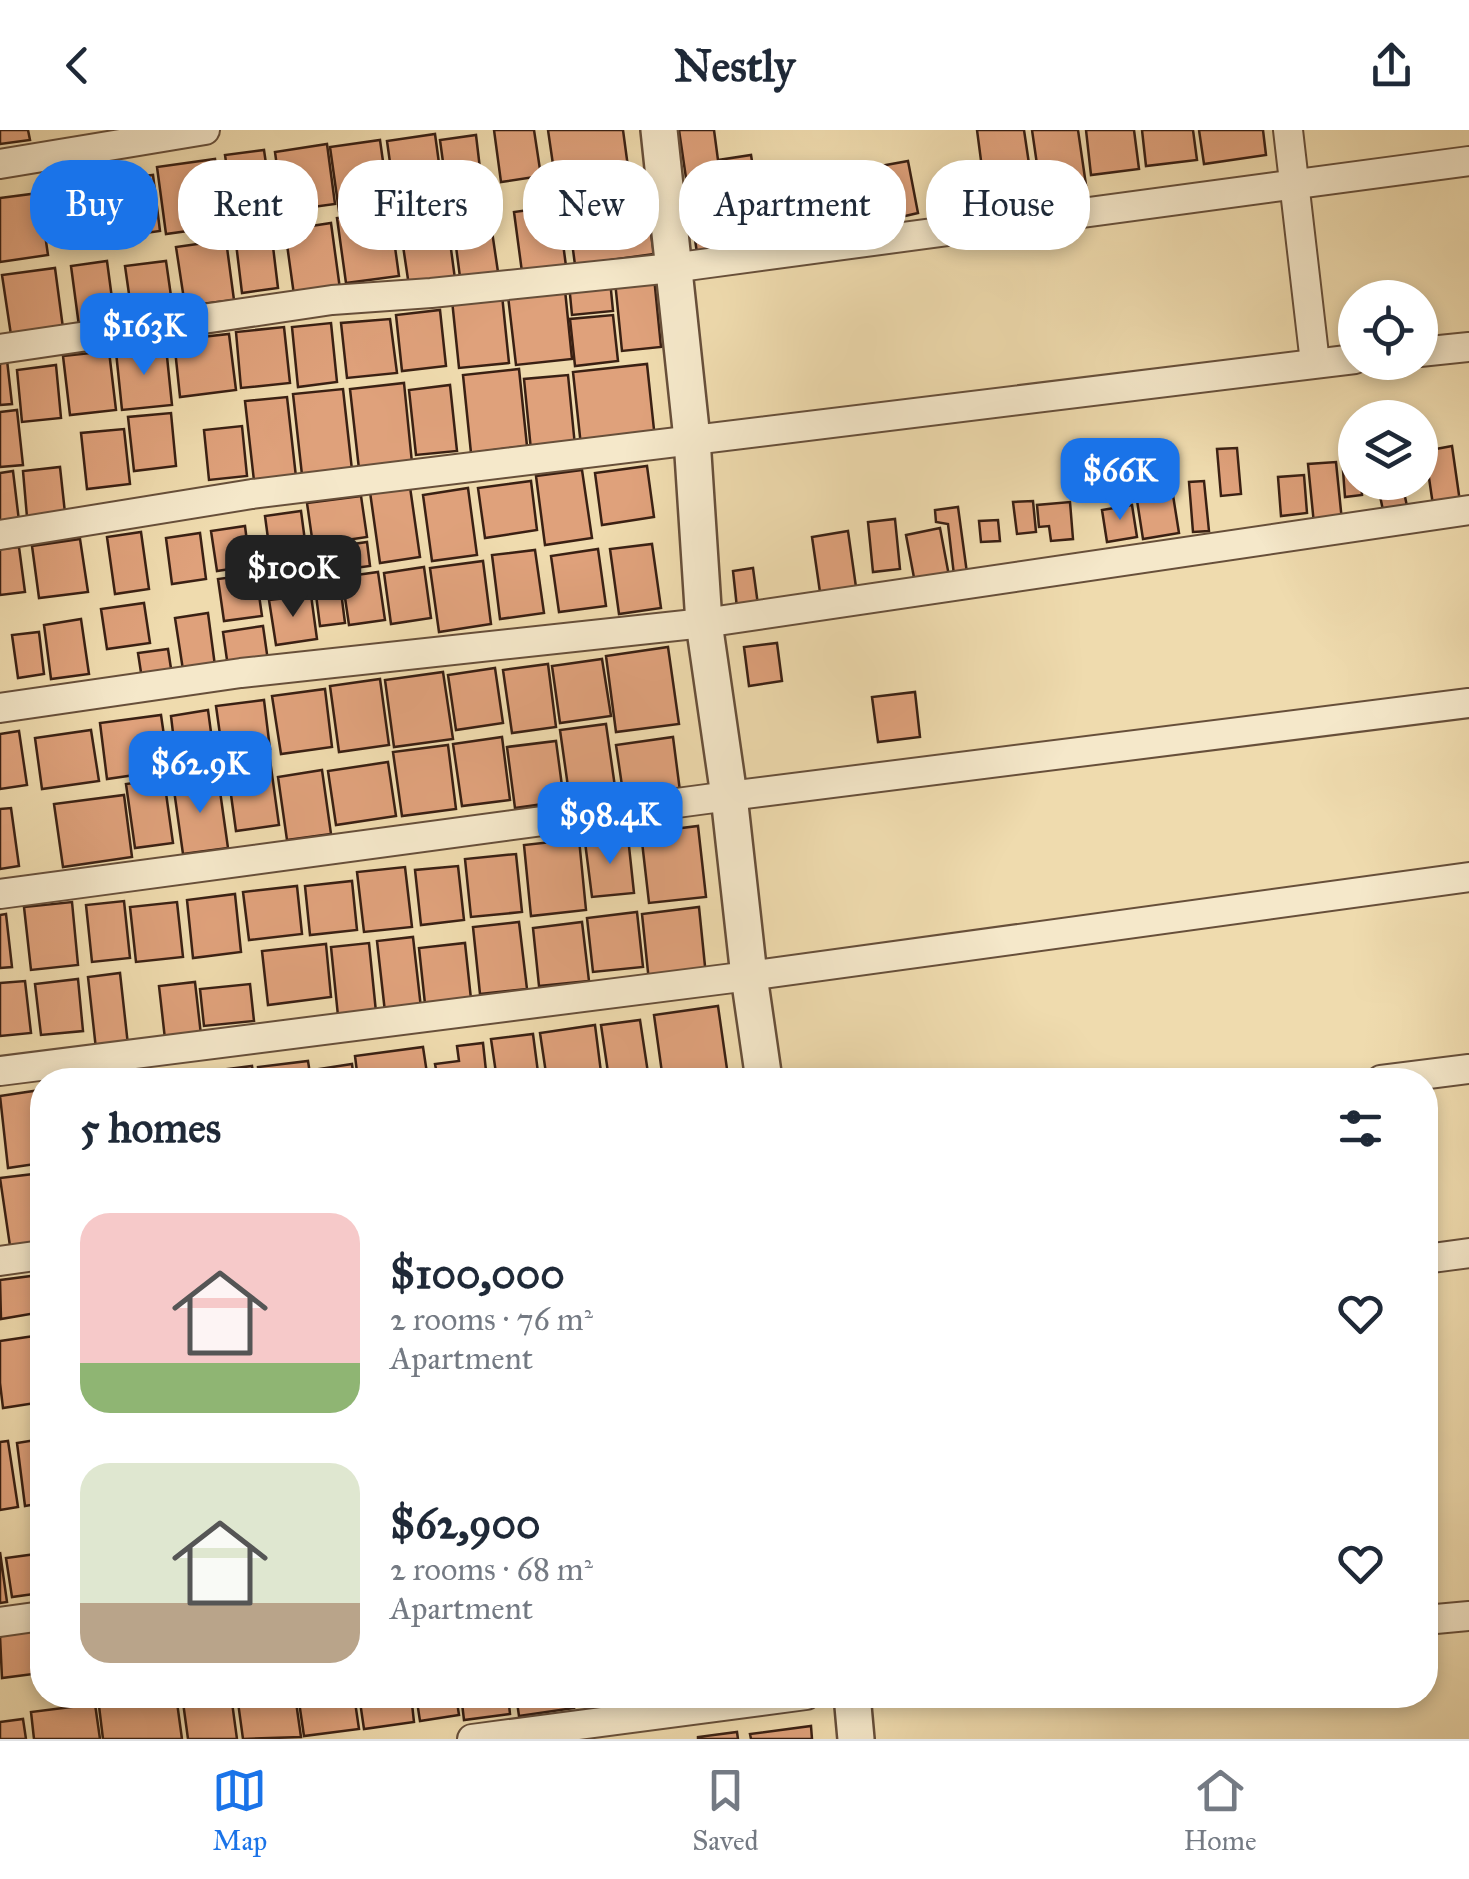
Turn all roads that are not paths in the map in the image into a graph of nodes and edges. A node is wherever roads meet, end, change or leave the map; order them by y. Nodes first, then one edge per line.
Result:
1 (205, 130) edge
2 (659, 130) edge
3 (1288, 130) edge
4 (1469, 162) edge
5 (0, 164) edge
6 (1296, 184) junction
7 (672, 268) junction
8 (1469, 347) edge
9 (0, 348) edge
10 (1438, 350) edge
11 (1338, 361) edge
12 (1316, 363) junction
13 (692, 439) junction
14 (1469, 510) edge
15 (0, 535) edge
16 (704, 624) junction
17 (1469, 703) edge
18 (0, 708) edge
19 (729, 796) junction
20 (1469, 877) edge
21 (0, 894) edge
22 (749, 976) junction
23 (762, 1068) edge
24 (1469, 1070) edge
25 (0, 1071) edge
26 (1438, 1074) edge
27 (1469, 1253) edge
28 (30, 1257) edge
29 (1438, 1257) edge
30 (0, 1261) edge
31 (1469, 1616) edge
32 (30, 1618) edge
33 (1438, 1619) edge
34 (0, 1622) edge
35 (707, 1708) edge
36 (853, 1708) edge
37 (472, 1739) edge
38 (856, 1739) edge

1 - 5 street
2 - 7 street
3 - 6 street
4 - 6 street
6 - 7 street
6 - 12 street
7 - 9 street
7 - 13 street
8 - 10 street
11 - 12 street
12 - 13 street
13 - 15 street
13 - 16 street
14 - 16 street
16 - 18 street
16 - 19 street
17 - 19 street
19 - 21 street
19 - 22 street
20 - 22 street
22 - 23 street
22 - 25 street
24 - 26 street
27 - 29 street
28 - 30 street
31 - 33 street
32 - 34 street
35 - 37 street
36 - 38 street

